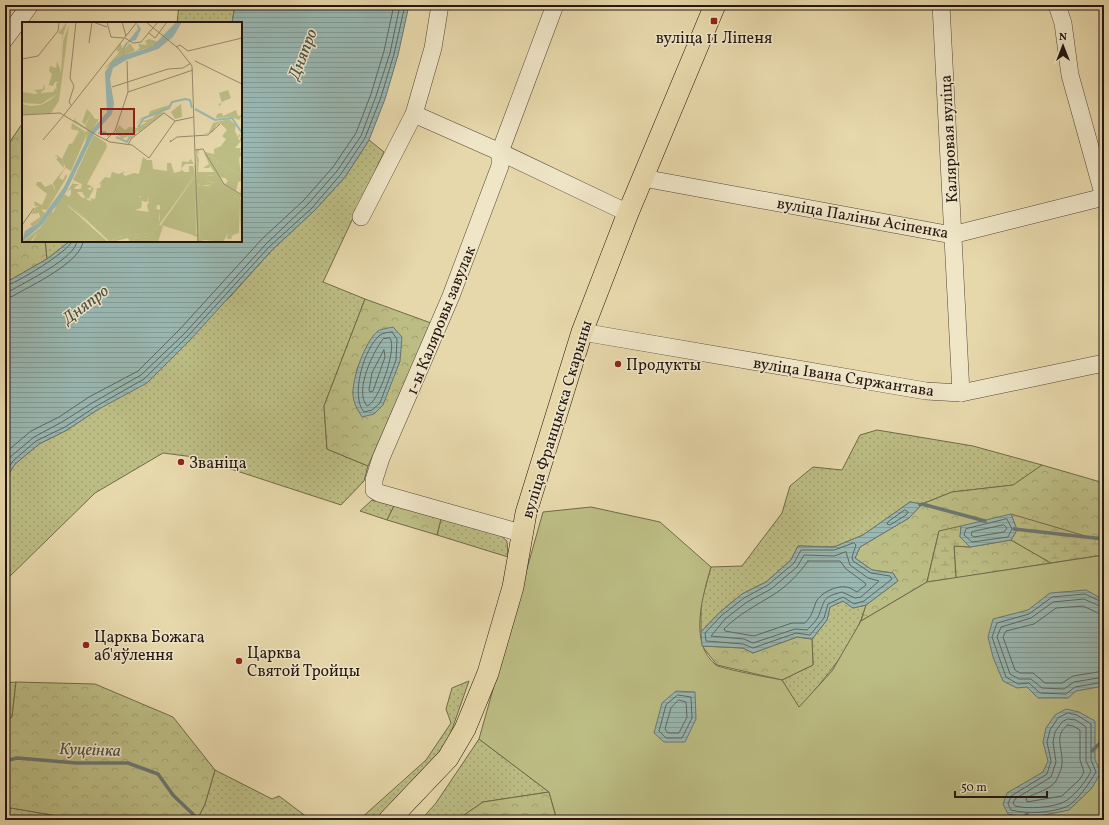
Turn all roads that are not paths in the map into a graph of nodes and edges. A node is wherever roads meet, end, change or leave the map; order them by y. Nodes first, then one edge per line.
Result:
1 (30, 5) edge
2 (440, 5) edge
3 (555, 5) edge
4 (715, 5) edge
5 (941, 5) edge
6 (1057, 5) edge
7 (5, 39) edge
8 (414, 114) junction
9 (500, 152) junction
10 (643, 178) junction
11 (1104, 197) edge
12 (628, 213) junction
13 (361, 217) dead end
14 (952, 235) junction
15 (582, 332) junction
16 (1104, 362) edge
17 (960, 393) junction
18 (521, 533) junction
19 (389, 820) edge

1 - 7 street
2 - 8 street
3 - 9 street, 1-ы Каляровы завулак
4 - 10 main road, вуліца Францыска Скарыны
5 - 14 street, Каляровая вуліца
6 - 11 street
8 - 9 street
8 - 13 street
9 - 12 street
9 - 18 street, 1-ы Каляровы завулак
10 - 12 main road, вуліца Францыска Скарыны
10 - 14 street, вуліца Паліны Асіпенка
11 - 14 street, вуліца Паліны Асіпенка
12 - 15 main road, вуліца Францыска Скарыны
14 - 17 street, Каляровая вуліца
15 - 17 street, вуліца Івана Сяржантава
15 - 18 main road, вуліца Францыска Скарыны
16 - 17 street, вуліца Івана Сяржантава
18 - 19 main road, вуліца Францыска Скарыны

